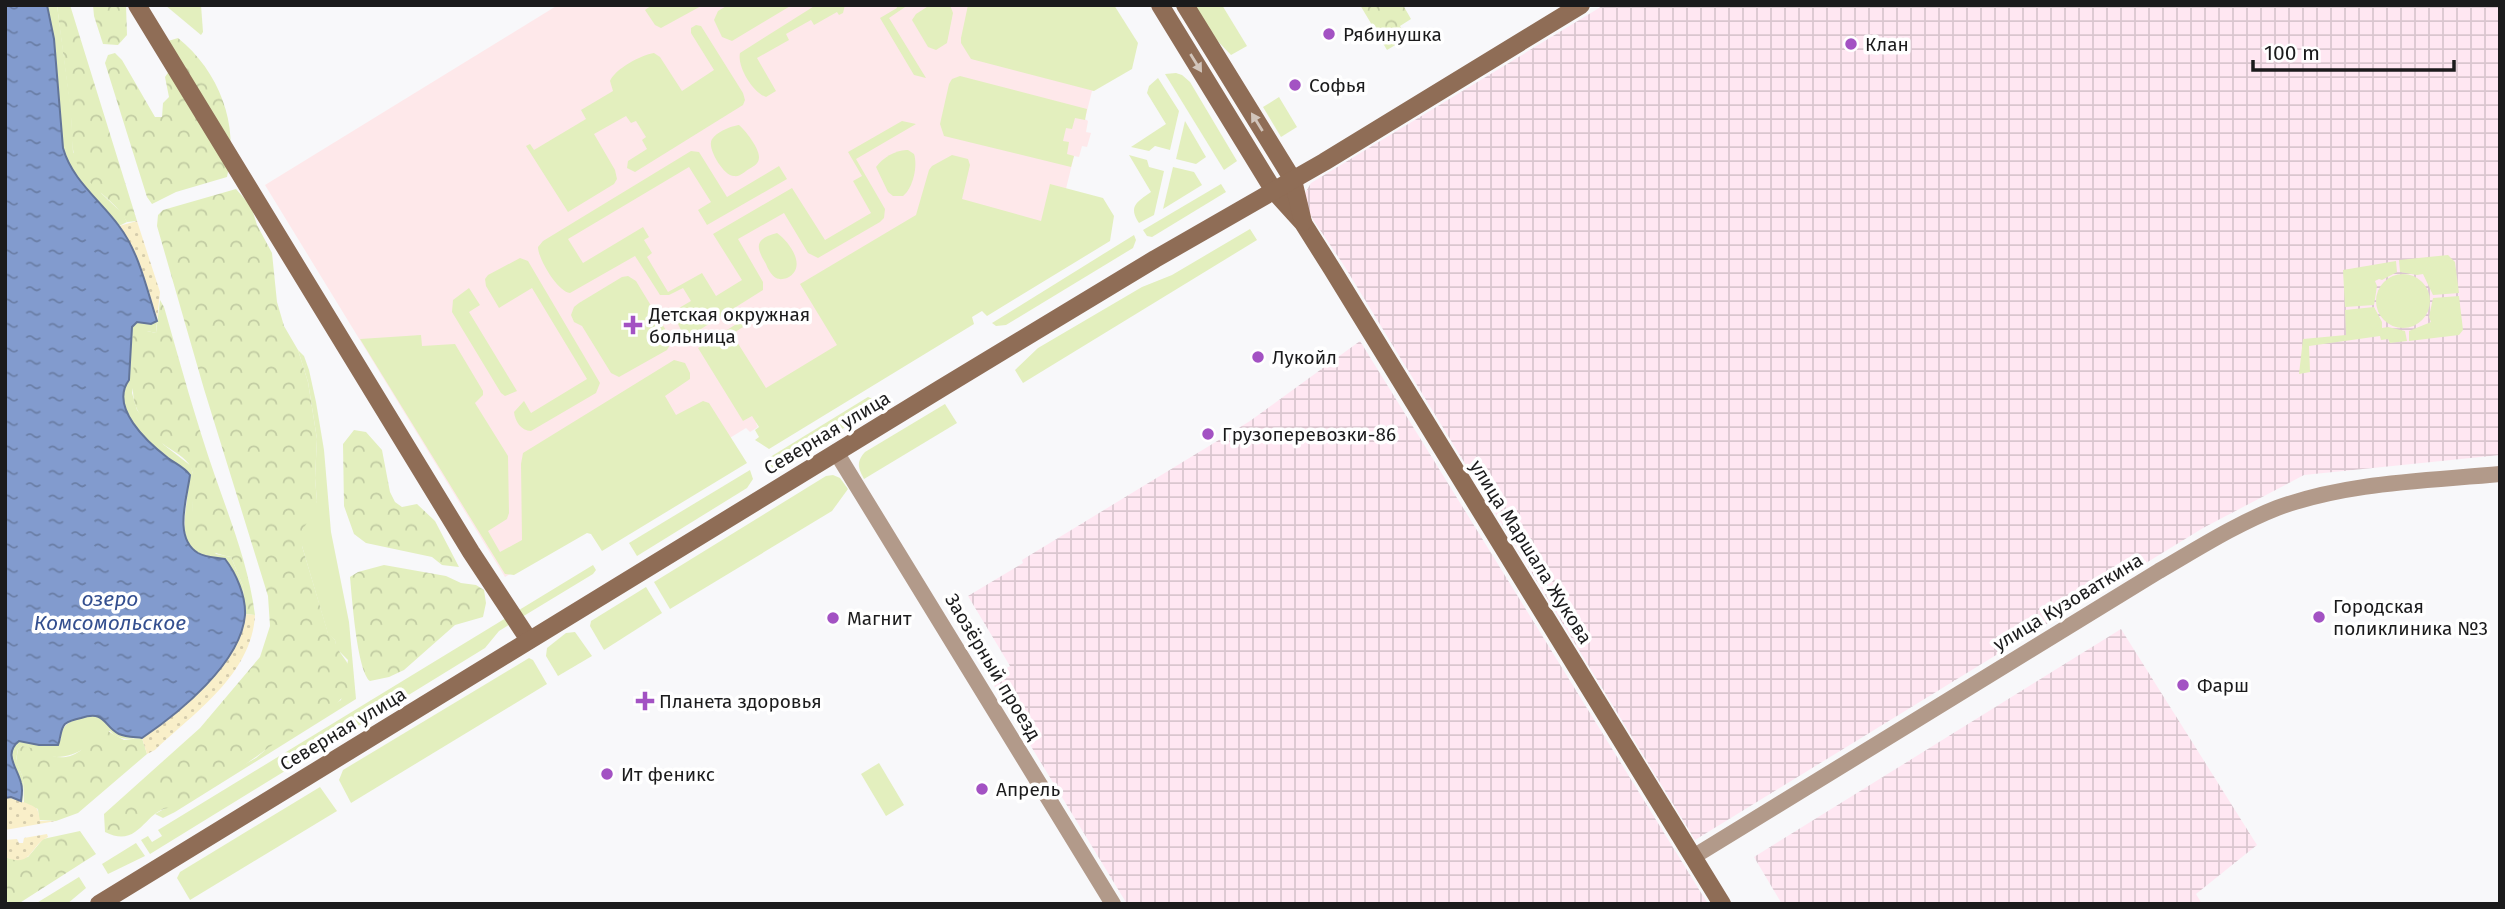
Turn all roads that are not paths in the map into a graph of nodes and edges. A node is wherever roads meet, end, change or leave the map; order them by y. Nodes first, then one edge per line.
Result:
1 (137, 5) edge
2 (1160, 5) edge
3 (1185, 5) edge
4 (1581, 5) edge
5 (1229, 77) junction
6 (1212, 89) junction
7 (1293, 180) junction
8 (1274, 191) junction
9 (1303, 223) junction
10 (836, 452) junction
11 (2500, 474) edge
12 (529, 640) junction
13 (1693, 858) junction
14 (99, 904) edge
15 (1113, 904) edge
16 (1722, 904) edge

1 - 12 main road
2 -> 6 main road, улица Маршала Жукова
3 - 5 main road, улица Маршала Жукова
4 - 7 main road, Северная улица
5 - 6 main road
7 -> 5 main road, улица Маршала Жукова
6 - 8 main road, улица Маршала Жукова
7 - 8 main road, Северная улица
7 - 9 main road, улица Маршала Жукова
8 - 9 main road, улица Маршала Жукова
8 - 10 main road, Северная улица
9 - 13 main road, улица Маршала Жукова
10 - 12 main road, Северная улица
10 - 15 street, Заозёрный проезд
11 - 13 street, улица Кузоваткина
12 - 14 main road, Северная улица
13 - 16 main road, улица Маршала Жукова

